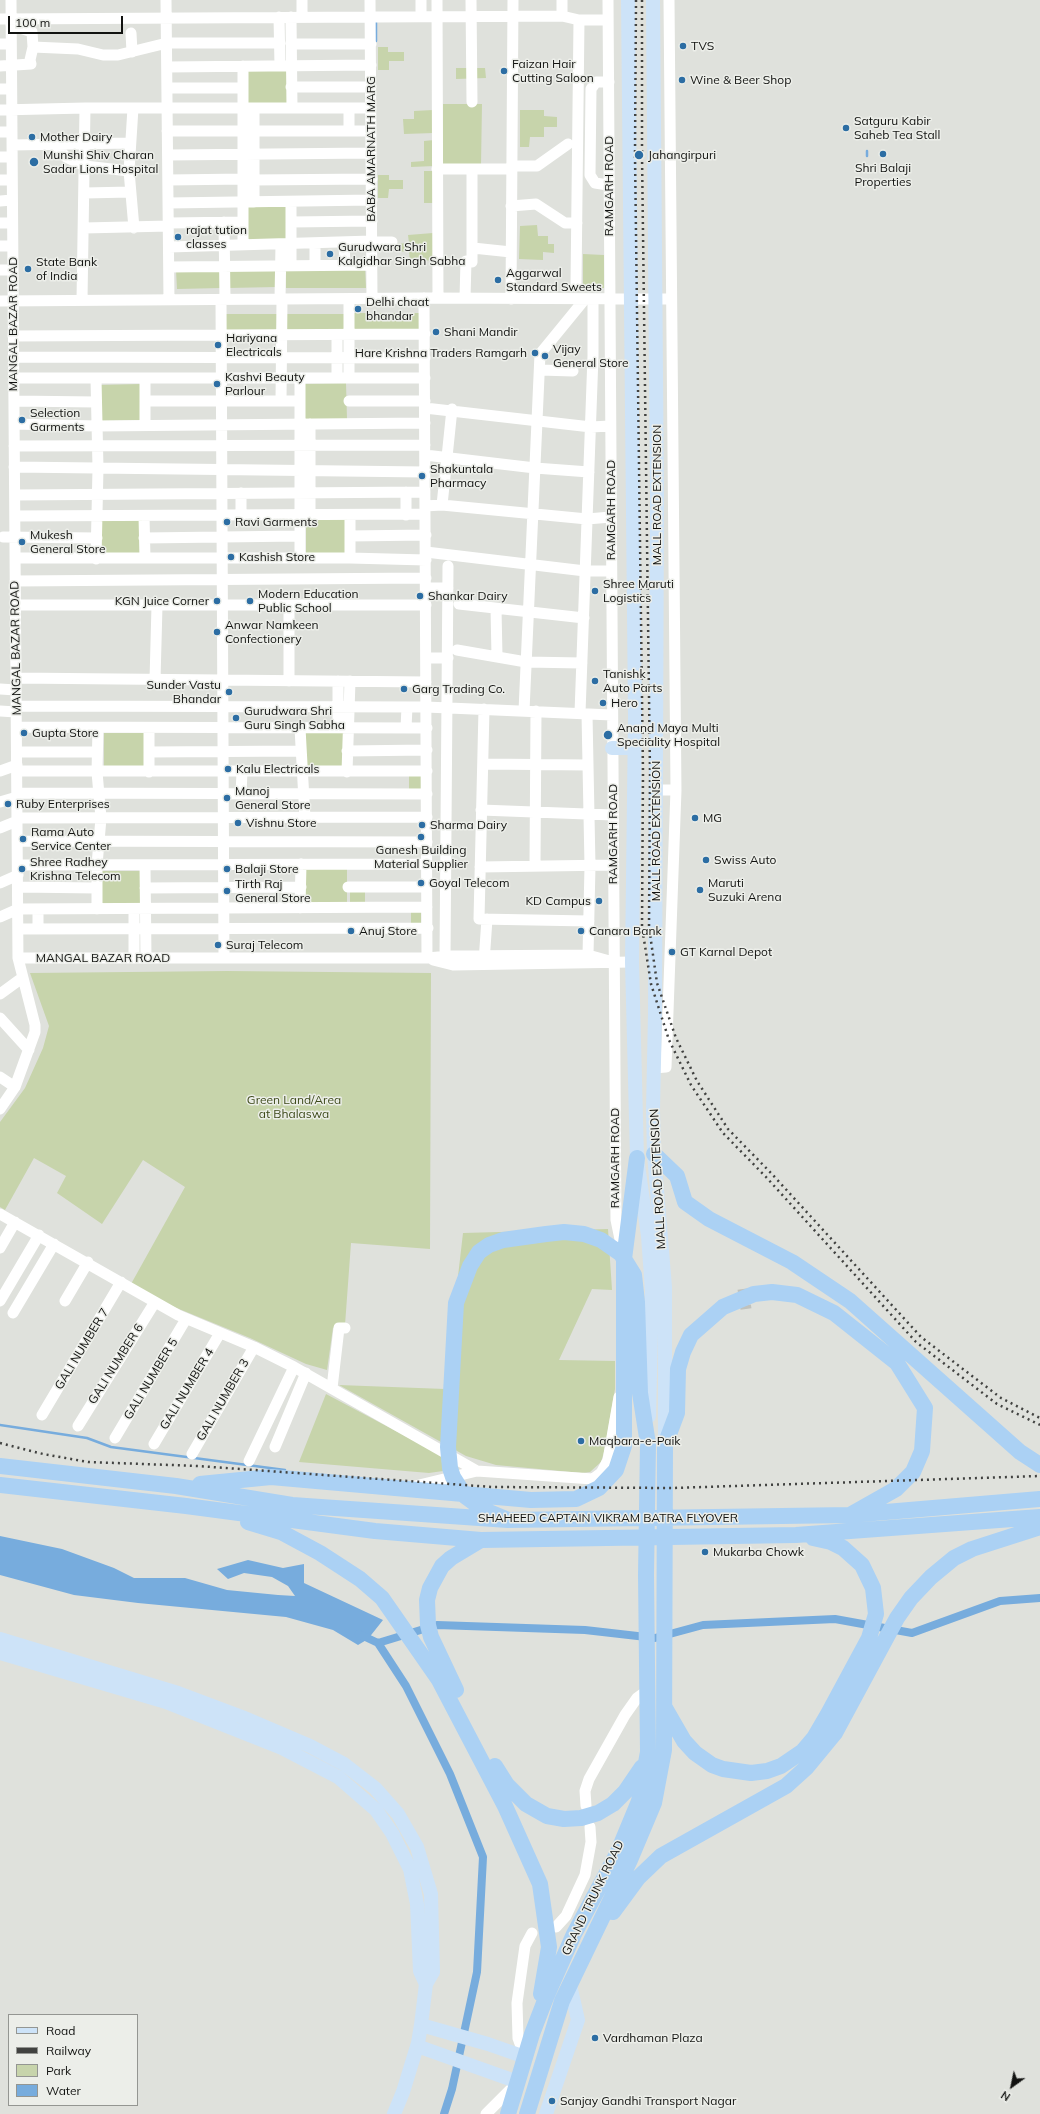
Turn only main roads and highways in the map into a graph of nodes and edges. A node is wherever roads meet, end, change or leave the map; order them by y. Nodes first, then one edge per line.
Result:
1 (628, 0) edge
2 (653, 1) edge
3 (612, 748) road end
4 (634, 748) junction
5 (654, 1154) junction
6 (637, 1158) junction
7 (648, 1444) junction
8 (665, 1445) junction
9 (1040, 1464) edge
10 (0, 1466) edge
11 (0, 1485) edge
12 (176, 1486) junction
13 (1040, 1499) edge
14 (186, 1506) junction
15 (850, 1515) junction
16 (1040, 1516) edge
17 (508, 1520) junction
18 (1040, 1527) edge
19 (796, 1535) junction
20 (481, 1540) junction
21 (0, 1640) edge
22 (0, 1652) edge
23 (653, 1681) junction
24 (851, 1688) junction
25 (663, 1704) junction
26 (646, 1762) junction
27 (590, 1944) junction
28 (426, 1984) junction
29 (570, 1984) junction
30 (537, 2020) junction
31 (421, 2025) junction
32 (417, 2046) junction
33 (525, 2057) junction
34 (518, 2082) junction
35 (394, 2114) edge
36 (508, 2114) edge
37 (527, 2114) edge
38 (546, 2114) edge

1 - 4 main road, MALL ROAD EXTENSION
2 - 5 main road, MALL ROAD EXTENSION
3 - 4 main road
4 - 6 main road, MALL ROAD EXTENSION
5 - 8 main road, MALL ROAD EXTENSION
5 - 9 highway
6 - 7 main road, MALL ROAD EXTENSION
6 - 12 highway
7 - 17 highway
7 - 23 highway
8 - 15 highway
8 - 23 highway
10 - 12 highway
11 - 14 highway
12 - 17 highway, SHAHEED CAPTAIN VIKRAM BATRA FLYOVER
13 - 15 highway, SHAHEED CAPTAIN VIKRAM BATRA FLYOVER
14 - 20 highway, SHAHEED CAPTAIN VIKRAM BATRA FLYOVER
14 - 30 highway
15 - 17 highway, SHAHEED CAPTAIN VIKRAM BATRA FLYOVER
16 - 19 highway, SHAHEED CAPTAIN VIKRAM BATRA FLYOVER
18 - 24 highway
19 - 20 highway, SHAHEED CAPTAIN VIKRAM BATRA FLYOVER
19 - 24 highway
20 - 26 highway
21 - 28 main road
22 - 28 main road
23 - 25 highway, GRAND TRUNK ROAD
23 - 26 highway, GRAND TRUNK ROAD
24 - 25 highway
24 - 27 highway
25 - 27 highway, GRAND TRUNK ROAD
26 - 30 highway, GRAND TRUNK ROAD
27 - 29 highway, GRAND TRUNK ROAD
28 - 31 main road
29 - 37 highway, GRAND TRUNK ROAD
29 - 38 main road
30 - 33 highway, GRAND TRUNK ROAD
31 - 32 main road
31 - 33 main road
32 - 34 main road
32 - 35 main road
33 - 34 highway, GRAND TRUNK ROAD
34 - 36 highway, GRAND TRUNK ROAD

